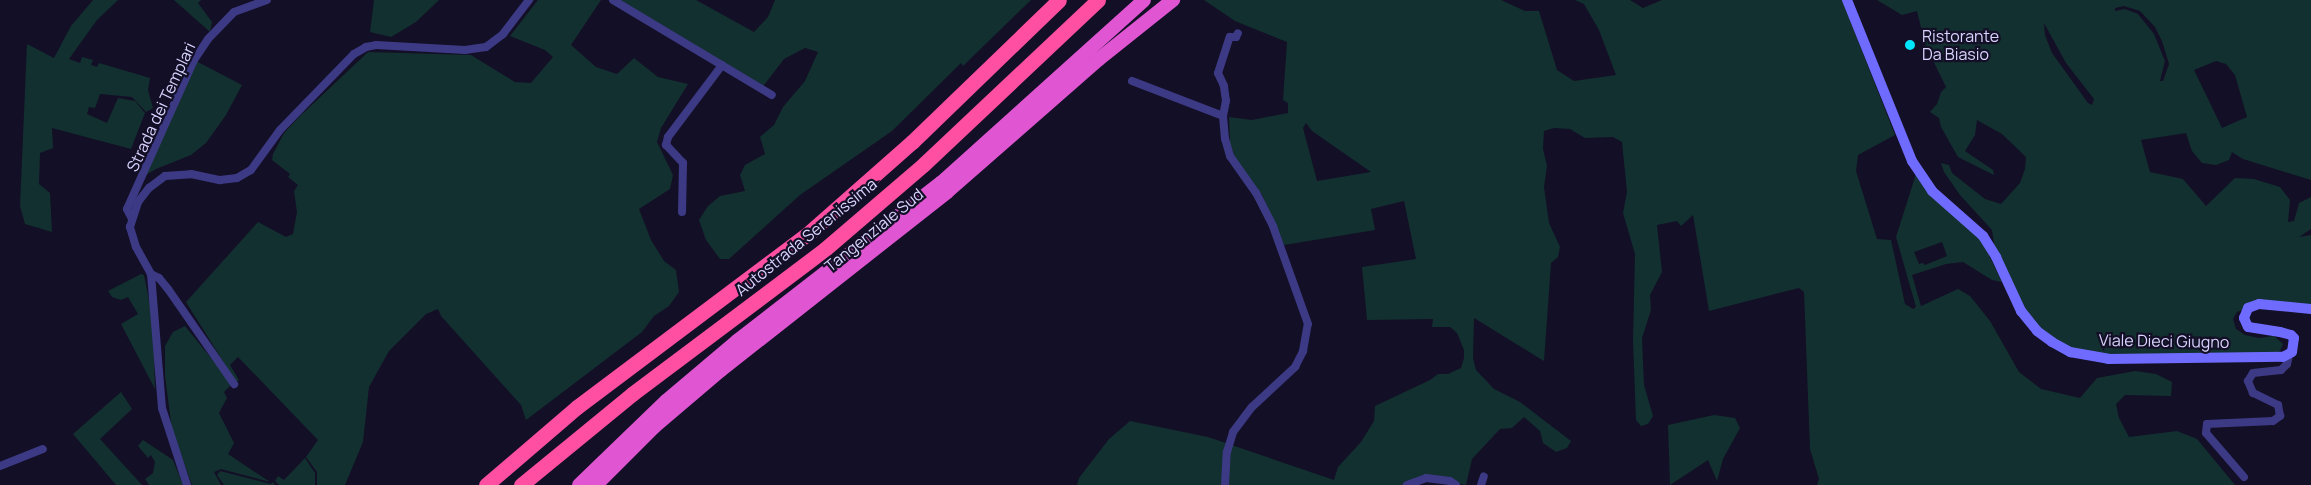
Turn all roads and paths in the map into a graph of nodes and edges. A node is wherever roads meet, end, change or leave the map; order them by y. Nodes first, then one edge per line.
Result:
1 (267, 0) edge
2 (529, 0) edge
3 (613, 0) edge
4 (1059, 0) edge
5 (1098, 0) edge
6 (1144, 0) edge
7 (1173, 0) edge
8 (1847, 0) edge
9 (1238, 33) dead end
10 (722, 65) junction
11 (1132, 81) dead end
12 (772, 95) dead end
13 (1223, 116) junction
14 (682, 212) dead end
15 (132, 219) junction
16 (151, 274) junction
17 (2311, 309) edge
18 (2289, 356) junction
19 (234, 384) dead end
20 (633, 446) junction
21 (43, 448) dead end
22 (0, 466) edge
23 (1484, 476) dead end
24 (2244, 477) dead end
25 (187, 485) edge
26 (486, 485) edge
27 (521, 485) edge
28 (579, 485) edge
29 (596, 485) edge
30 (604, 485) edge
31 (1225, 485) edge
32 (1407, 485) edge
33 (1456, 485) edge
34 (1481, 485) edge

1 - 15 street, Strada dei Templari
2 - 15 street
3 - 10 street
4 - 26 highway, Autostrada Serenissima
5 - 27 highway, Autostrada Serenissima
6 - 28 highway, Tangenziale Sud
7 - 20 highway, Tangenziale Sud
8 - 18 main road, Viale Dieci Giugno
9 - 13 street
10 - 12 street
10 - 14 street
11 - 13 street
13 - 31 street
15 - 16 street
16 - 19 street
16 - 25 street
17 - 18 main road, Viale Dieci Giugno
18 - 24 street
20 - 29 highway, Tangenziale Sud
20 - 30 highway
21 - 22 street
23 - 34 street
32 - 33 street

